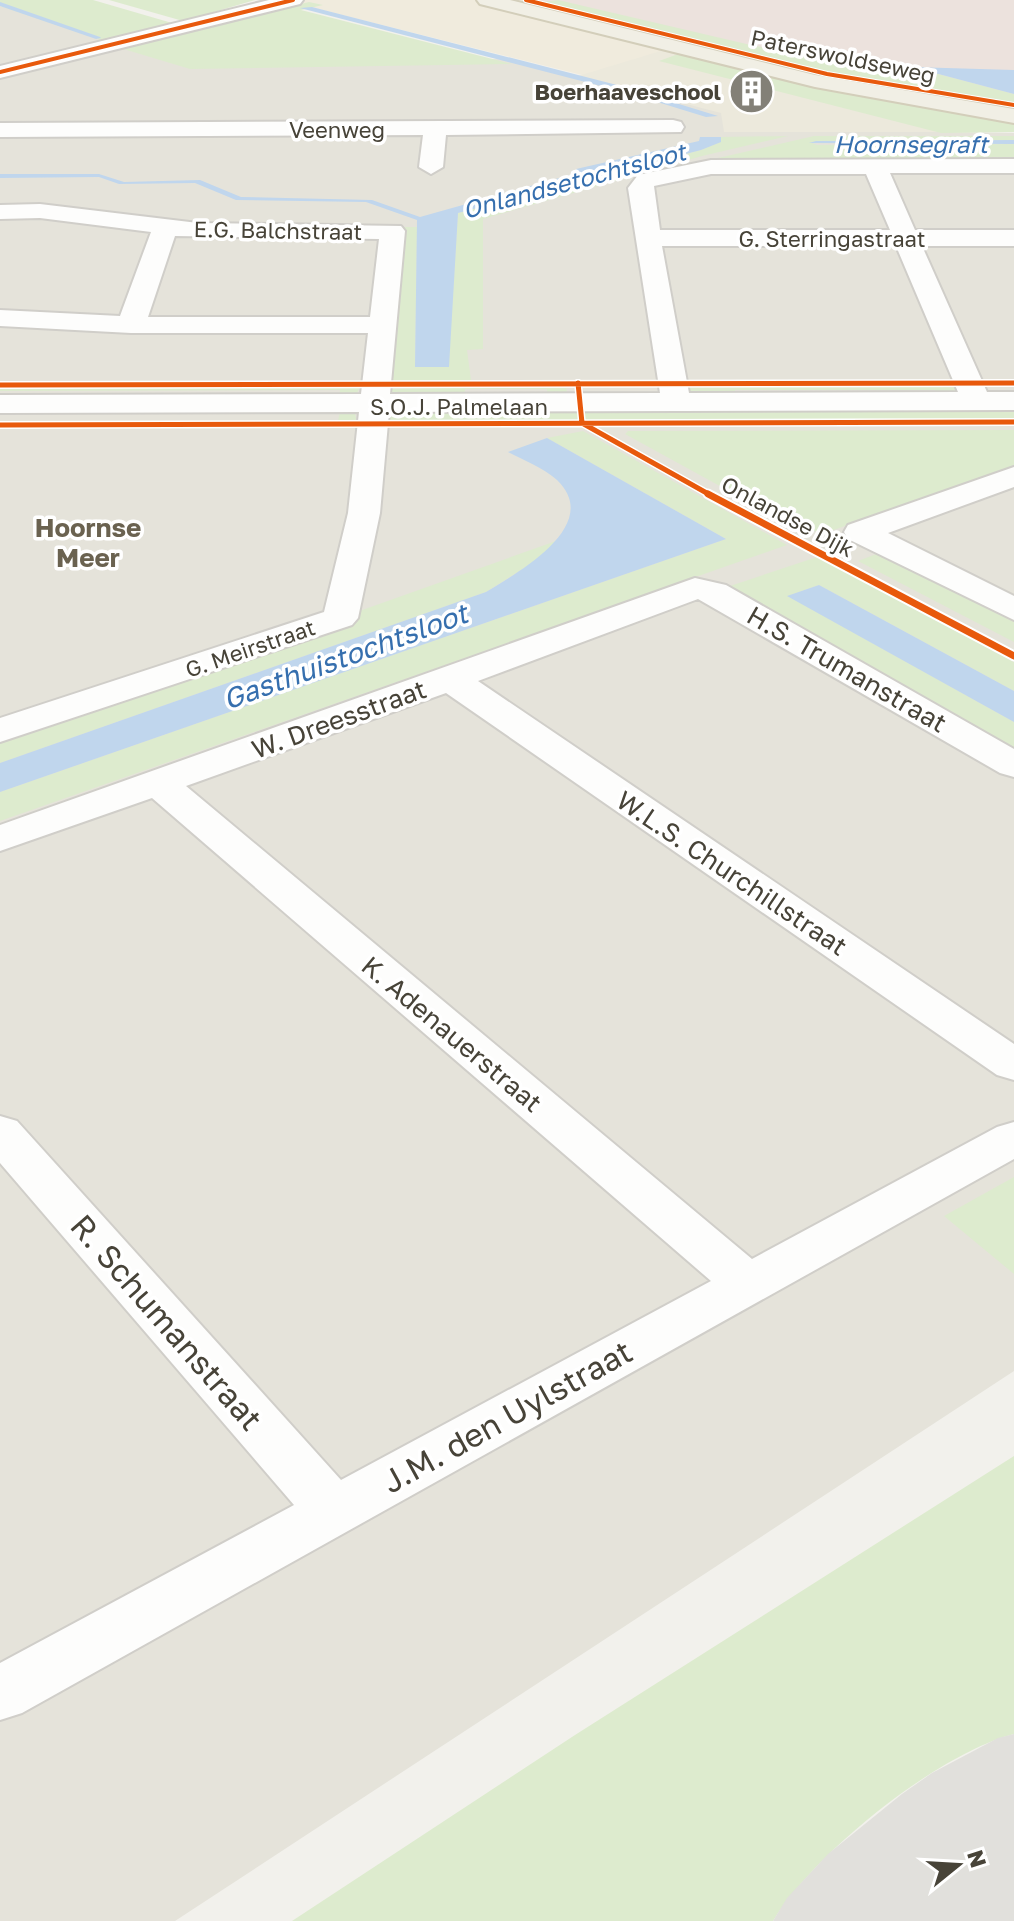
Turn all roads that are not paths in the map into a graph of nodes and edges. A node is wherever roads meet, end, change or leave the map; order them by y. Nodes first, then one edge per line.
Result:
1 (293, 0) edge
2 (487, 0) edge
3 (509, 0) edge
4 (0, 72) edge
5 (1014, 113) edge
6 (673, 127) dead end
7 (435, 128) junction
8 (0, 130) edge
9 (1014, 166) edge
10 (431, 167) dead end
11 (875, 167) junction
12 (0, 212) edge
13 (165, 227) junction
14 (650, 238) junction
15 (905, 238) junction
16 (1014, 238) edge
17 (0, 318) edge
18 (131, 325) junction
19 (383, 325) junction
20 (976, 401) junction
21 (1014, 401) edge
22 (676, 403) junction
23 (0, 404) edge
24 (373, 404) junction
25 (1014, 476) edge
26 (678, 595) joint
27 (1014, 610) edge
28 (450, 679) junction
29 (0, 731) edge
30 (1014, 765) edge
31 (158, 783) junction
32 (0, 839) edge
33 (1014, 1065) edge
34 (0, 1132) edge
35 (1014, 1138) edge
36 (748, 1284) junction
37 (334, 1511) junction
38 (0, 1694) edge

1 - 4 street
2 - 5 main road, Paterswoldseweg
3 - 5 main road, Paterswoldseweg
6 - 7 street, Veenweg
7 - 8 street, Veenweg
7 - 10 street
9 - 11 street
11 - 14 street
11 - 15 street
12 - 13 street, E.G. Balchstraat
13 - 18 street, E.G. Balchstraat
13 - 19 street, E.G. Balchstraat
14 - 15 street, G. Sterringastraat
14 - 22 street
15 - 16 street, G. Sterringastraat
15 - 20 street
17 - 18 street
18 - 19 street
19 - 24 street, E.G. Balchstraat
20 - 21 street, S.O.J. Palmelaan
20 - 22 street, S.O.J. Palmelaan
22 - 24 street, S.O.J. Palmelaan
23 - 24 street, S.O.J. Palmelaan
24 - 29 street, G. Meirstraat
25 - 27 street
26 - 28 street, W. Dreesstraat
26 - 30 street, H.S. Trumanstraat
28 - 31 street, W. Dreesstraat
28 - 33 street, W.L.S. Churchillstraat
31 - 32 street, W. Dreesstraat
31 - 36 street, K. Adenauerstraat
34 - 37 street, R. Schumanstraat
35 - 36 street, J.M. den Uylstraat
36 - 37 street, J.M. den Uylstraat
37 - 38 street, J.M. den Uylstraat

